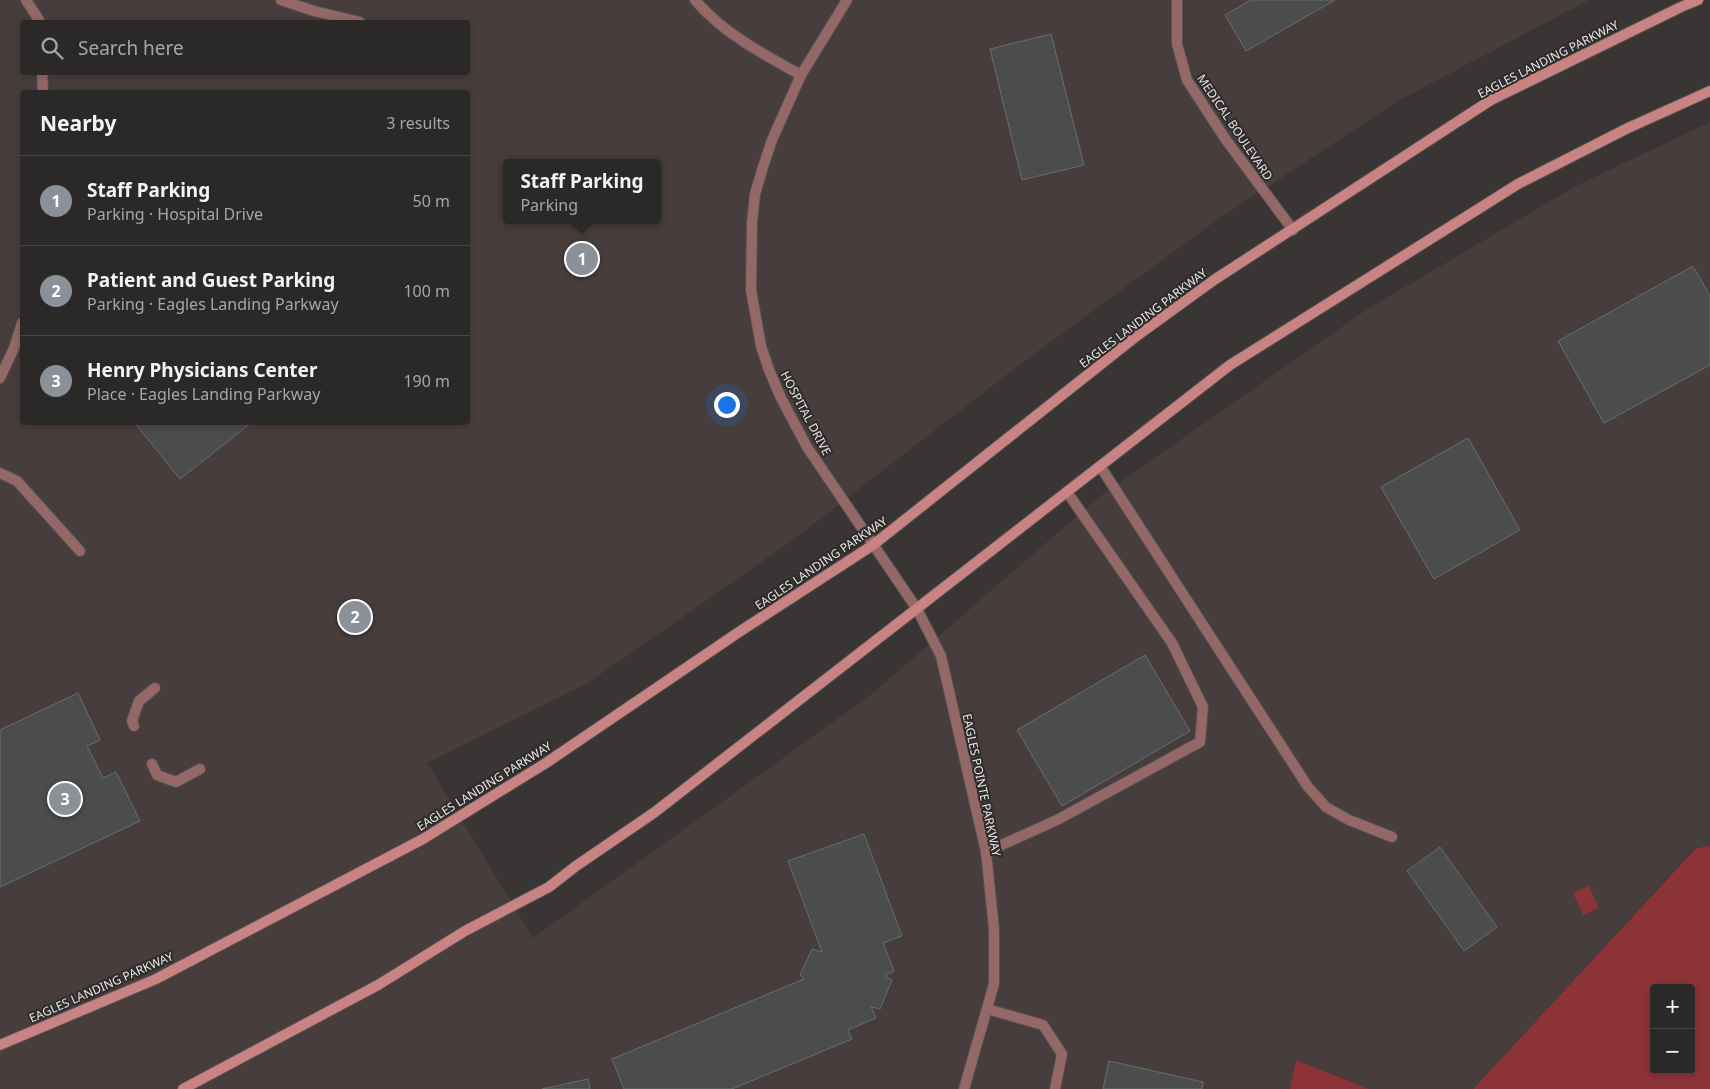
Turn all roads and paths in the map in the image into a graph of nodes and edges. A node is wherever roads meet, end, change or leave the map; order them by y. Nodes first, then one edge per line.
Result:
1 (26, 0) edge
2 (282, 0) edge
3 (694, 0) edge
4 (847, 0) edge
5 (1177, 0) edge
6 (1698, 0) edge
7 (39, 20) edge
8 (352, 20) edge
9 (42, 75) edge
10 (801, 75) junction
11 (43, 90) edge
12 (1710, 91) edge
13 (1293, 230) junction
14 (20, 329) edge
15 (0, 378) edge
16 (1100, 466) junction
17 (0, 473) edge
18 (1067, 492) junction
19 (873, 545) junction
20 (80, 551) dead end
21 (917, 609) junction
22 (156, 688) dead end
23 (134, 726) dead end
24 (152, 764) dead end
25 (200, 769) dead end
26 (1392, 837) dead end
27 (986, 852) junction
28 (987, 1009) junction
29 (0, 1045) edge
30 (183, 1089) edge
31 (964, 1089) edge
32 (1055, 1089) edge

1 - 7 street
2 - 8 street
3 - 10 street
4 - 10 street, HOSPITAL DRIVE
5 - 13 street, MEDICAL BOULEVARD
6 - 13 main road, EAGLES LANDING PARKWAY
9 - 11 street
10 - 19 street, HOSPITAL DRIVE
12 - 16 main road
13 - 19 main road, EAGLES LANDING PARKWAY
14 - 15 street
16 - 18 main road
16 - 26 street
17 - 20 street
18 - 21 main road
18 - 27 street
19 - 21 street, HOSPITAL DRIVE
19 - 29 main road, EAGLES LANDING PARKWAY
21 - 27 street, EAGLES POINTE PARKWAY
21 - 30 main road
22 - 23 street
24 - 25 street
27 - 28 street, EAGLES POINTE PARKWAY
28 - 31 street, EAGLES POINTE PARKWAY
28 - 32 street

